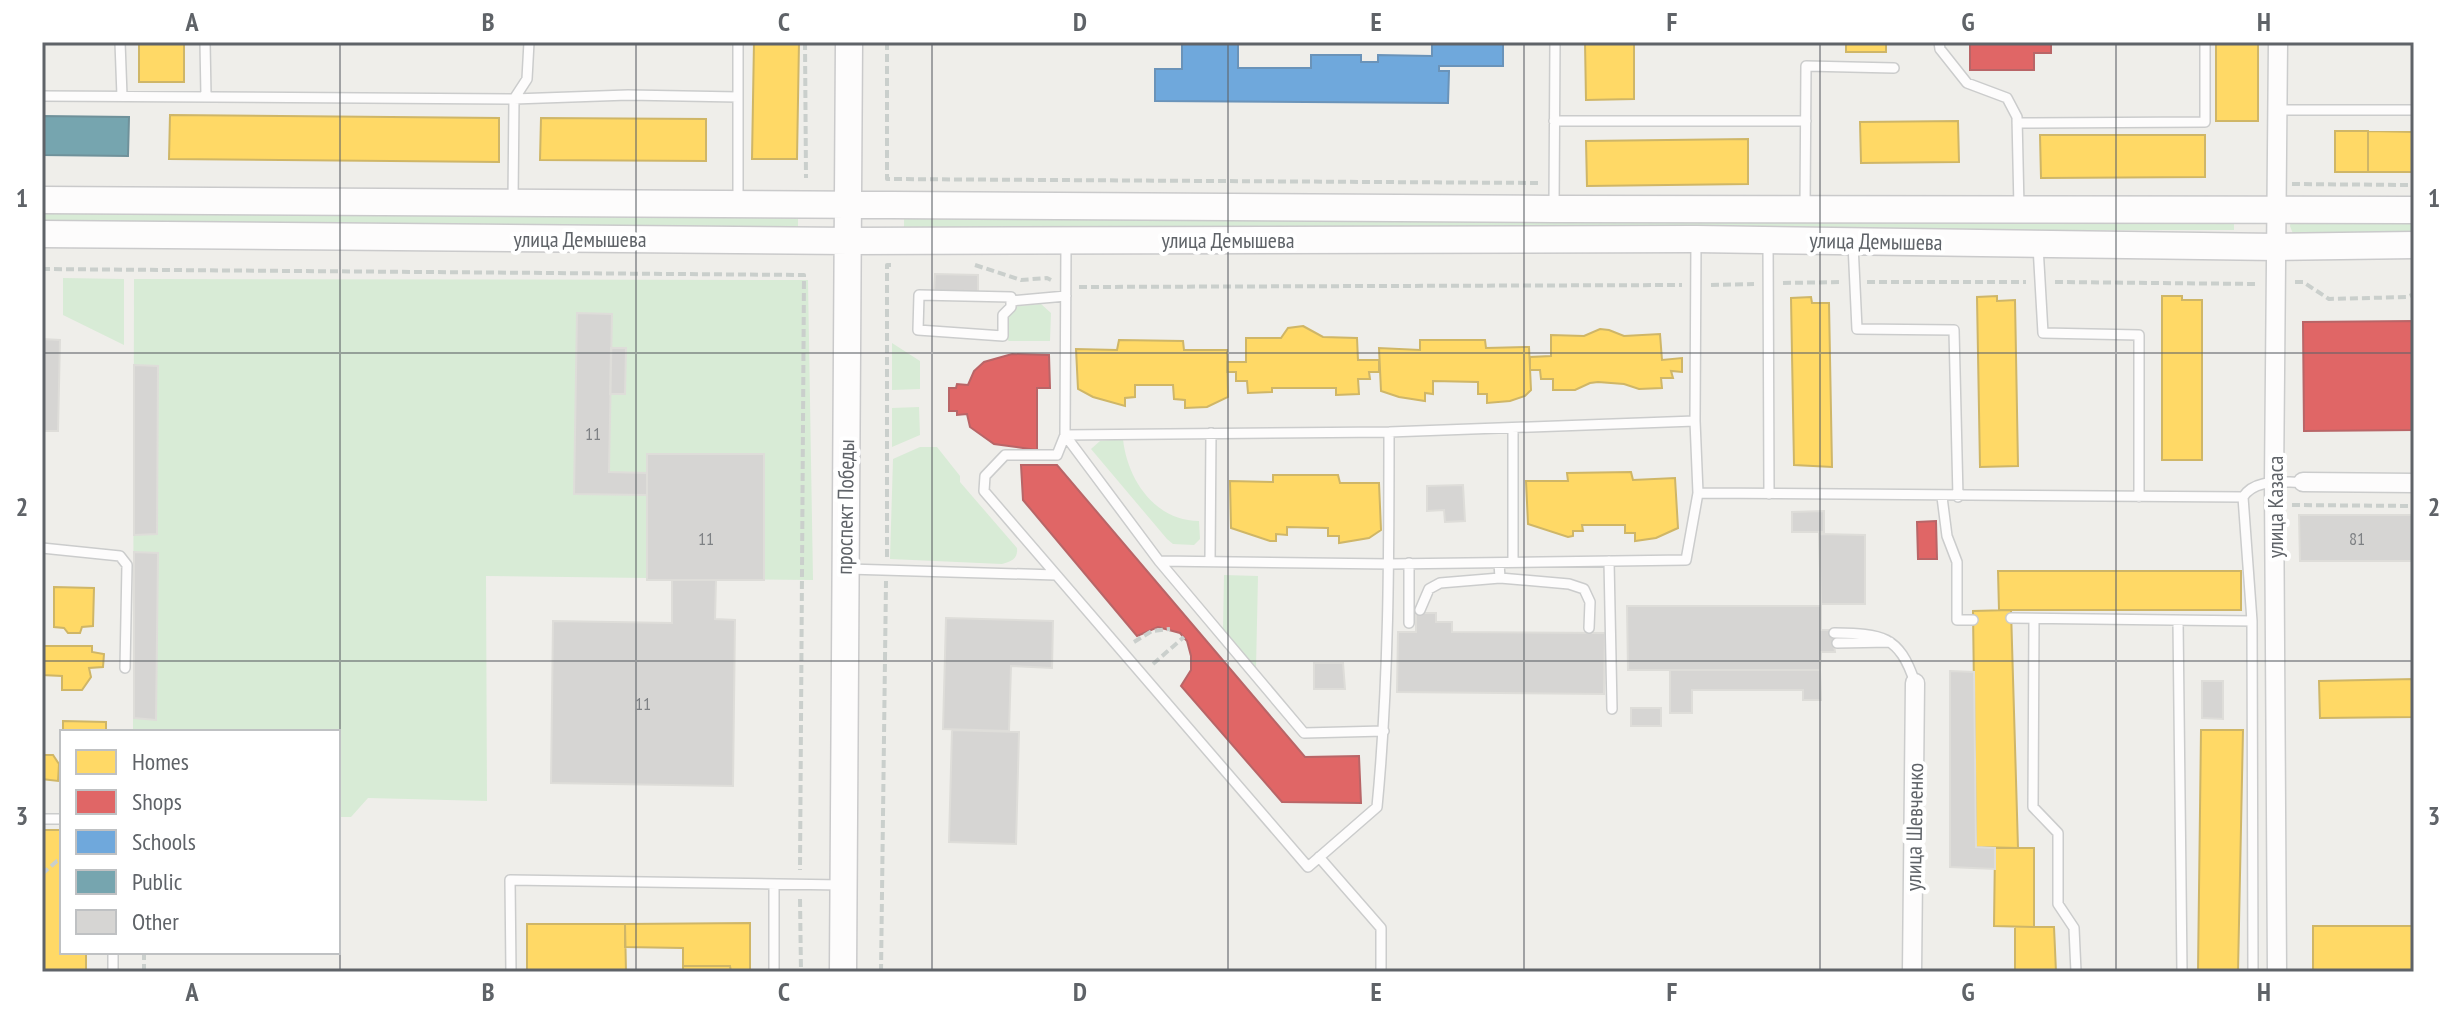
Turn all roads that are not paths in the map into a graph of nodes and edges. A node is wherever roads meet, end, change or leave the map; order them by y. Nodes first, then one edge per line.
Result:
1 (120, 42) edge
2 (205, 42) edge
3 (529, 42) edge
4 (738, 42) edge
5 (849, 42) edge
6 (1555, 42) edge
7 (1939, 42) edge
8 (2205, 42) edge
9 (2278, 42) edge
10 (1894, 68) dead end
11 (42, 96) edge
12 (122, 96) junction
13 (206, 96) junction
14 (738, 97) junction
15 (514, 99) junction
16 (2277, 110) junction
17 (2414, 110) edge
18 (1554, 121) junction
19 (1806, 121) junction
20 (2017, 123) junction
21 (42, 200) edge
22 (513, 204) junction
23 (738, 205) junction
24 (849, 206) junction
25 (2019, 208) junction
26 (2276, 208) junction
27 (1554, 209) junction
28 (1805, 209) junction
29 (2414, 210) edge
30 (42, 234) edge
31 (1696, 239) junction
32 (1768, 240) junction
33 (849, 241) junction
34 (1066, 241) junction
35 (1853, 241) junction
36 (2038, 243) junction
37 (2414, 245) edge
38 (2277, 247) junction
39 (1066, 292) junction
40 (1011, 301) junction
41 (1695, 421) junction
42 (1513, 428) junction
43 (1389, 432) junction
44 (1211, 433) junction
45 (1065, 435) junction
46 (2303, 482) joint
47 (2274, 483) junction
48 (2414, 483) edge
49 (1698, 493) junction
50 (1769, 494) junction
51 (1942, 497) junction
52 (1958, 497) junction
53 (2139, 497) junction
54 (2243, 497) junction
55 (42, 548) edge
56 (1159, 561) junction
57 (1210, 561) junction
58 (1609, 561) junction
59 (1513, 562) junction
60 (1409, 563) junction
61 (1499, 563) junction
62 (1389, 564) junction
63 (844, 569) junction
64 (1056, 575) junction
65 (1500, 578) junction
66 (1420, 610) dead end
67 (2011, 618) dead end
68 (2034, 619) junction
69 (1973, 620) dead end
70 (2178, 621) junction
71 (2252, 621) junction
72 (1409, 623) dead end
73 (1589, 628) dead end
74 (1836, 638) dead end
75 (125, 668) dead end
76 (1915, 683) joint
77 (1612, 709) dead end
78 (1384, 731) junction
79 (1319, 857) junction
80 (774, 884) junction
81 (845, 885) junction
82 (511, 972) edge
83 (774, 972) edge
84 (843, 972) edge
85 (1381, 972) edge
86 (1912, 972) edge
87 (2076, 972) edge
88 (2182, 972) edge
89 (2253, 972) edge
90 (2277, 972) edge

1 - 12 lane
2 - 13 lane
3 - 15 lane
4 - 14 lane
5 - 24 street, проспект Победы
6 - 18 lane
7 - 20 lane
8 - 20 lane
9 - 16 street, улица Казаса
10 - 19 lane
11 - 12 lane
12 - 13 lane
13 - 15 lane
14 - 15 lane
14 - 23 lane
15 - 22 lane
16 - 17 lane
16 - 26 street, улица Казаса
18 - 19 lane
18 - 27 lane
19 - 28 lane
20 - 25 lane
21 - 22 street, улица Демышева
22 - 23 street, улица Демышева
23 - 24 street, улица Демышева
24 - 27 street, улица Демышева
24 - 33 street, проспект Победы
25 - 26 street, улица Демышева
25 - 28 street, улица Демышева
26 - 29 street, улица Демышева
26 - 38 street, улица Казаса
27 - 28 street, улица Демышева
30 - 33 street, улица Демышева
31 - 32 street, улица Демышева
31 - 34 street, улица Демышева
31 - 41 lane
32 - 35 street, улица Демышева
32 - 50 lane
33 - 34 street, улица Демышева
33 - 63 street, проспект Победы
34 - 39 lane
35 - 36 street, улица Демышева
35 - 52 lane
36 - 38 street, улица Демышева
36 - 53 lane
37 - 38 street, улица Демышева
38 - 47 street, улица Казаса
39 - 40 lane
39 - 45 lane
40 - 40 lane
41 - 42 lane
41 - 49 lane
42 - 43 lane
42 - 59 lane
43 - 44 lane
43 - 62 lane
44 - 45 lane
44 - 57 lane
45 - 56 lane
45 - 64 lane
46 - 47 lane
46 - 48 street
47 - 54 lane
47 - 90 street, улица Казаса
49 - 50 lane
49 - 58 lane
50 - 51 lane
51 - 52 lane
51 - 69 lane
52 - 53 lane
53 - 54 lane
54 - 71 lane
55 - 75 lane
56 - 57 lane
56 - 78 lane
57 - 62 lane
58 - 59 lane
58 - 77 lane
59 - 61 lane
60 - 61 lane
60 - 62 lane
60 - 72 lane
61 - 65 lane
62 - 78 lane
63 - 64 lane
63 - 81 street, проспект Победы
64 - 79 lane
65 - 66 lane
65 - 73 lane
67 - 68 lane
68 - 70 lane
68 - 87 lane
70 - 71 lane
70 - 88 lane
71 - 89 lane
74 - 76 lane
76 - 86 street, улица Шевченко
78 - 79 lane
79 - 85 lane
80 - 81 lane
80 - 82 lane
80 - 83 lane
81 - 84 street, проспект Победы

